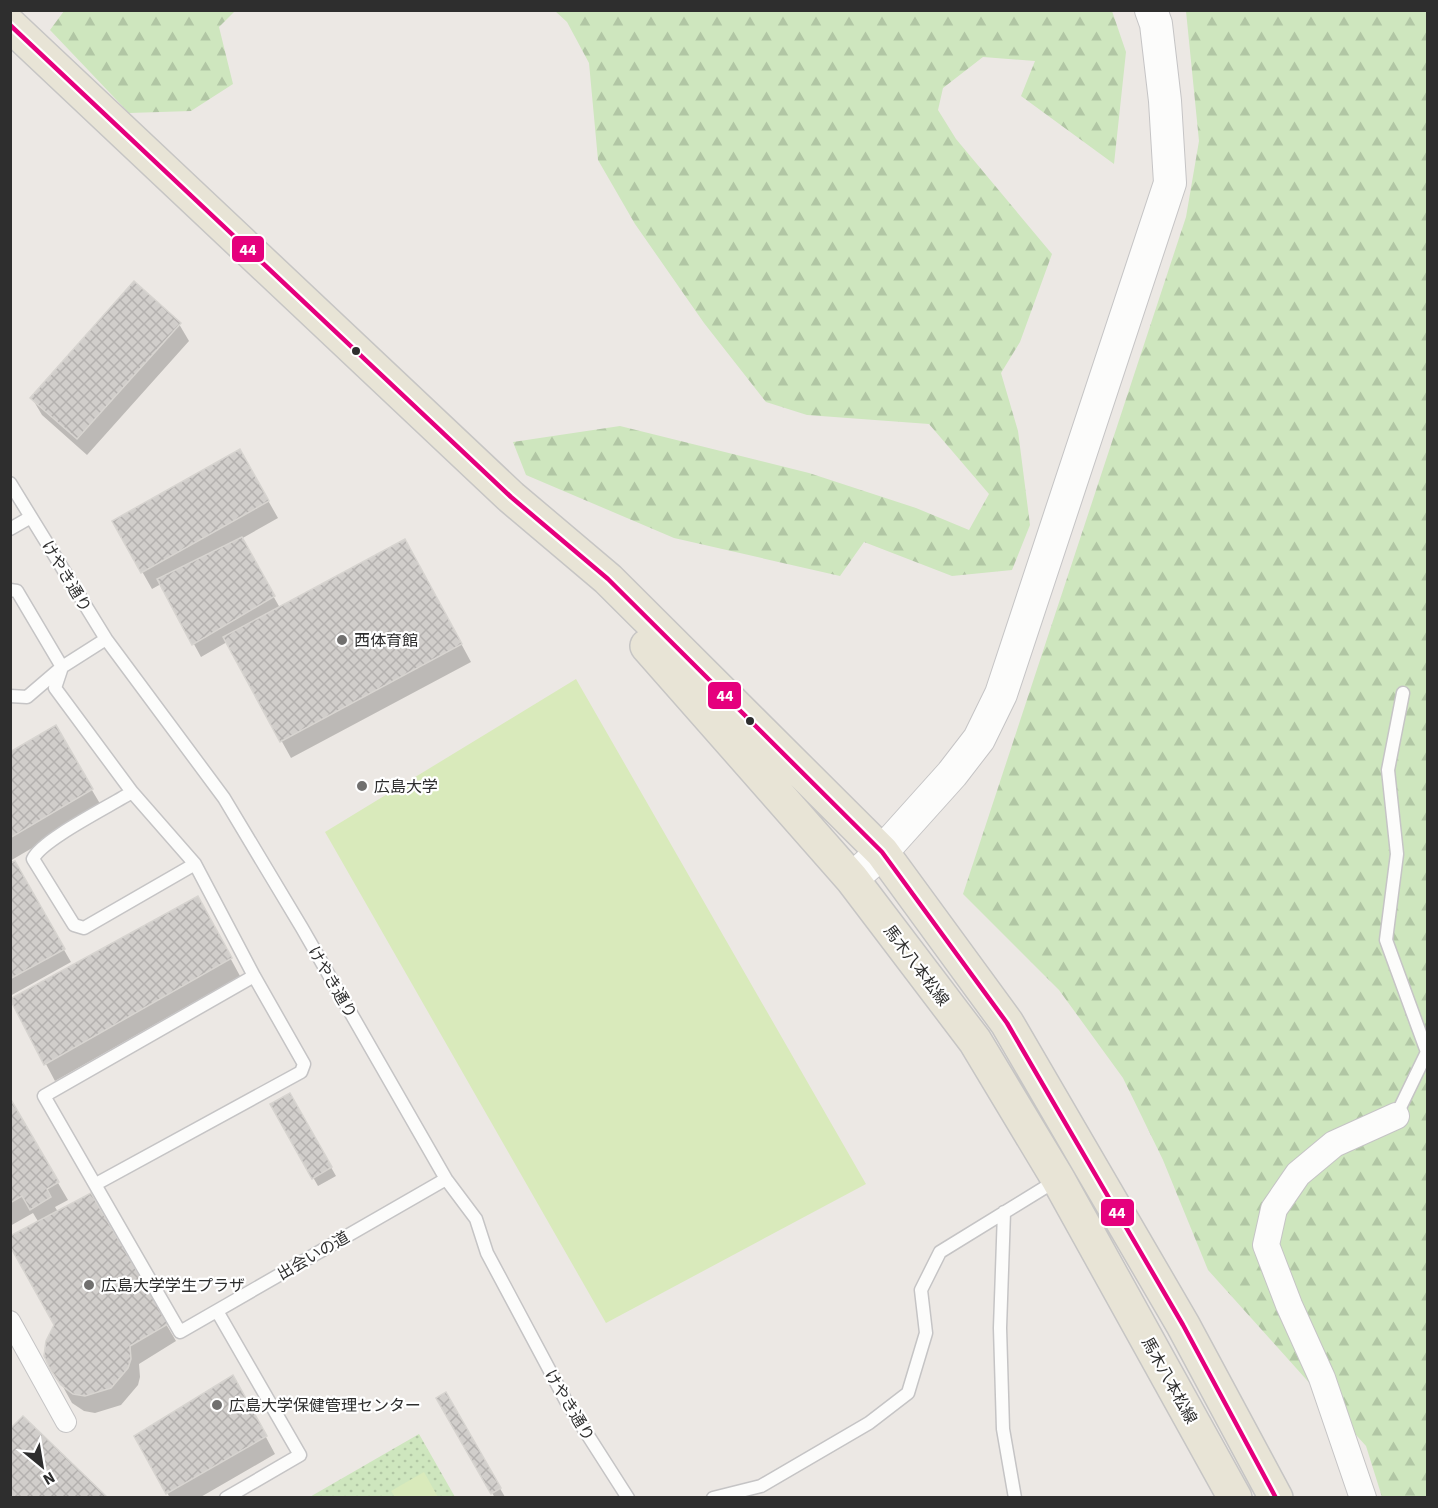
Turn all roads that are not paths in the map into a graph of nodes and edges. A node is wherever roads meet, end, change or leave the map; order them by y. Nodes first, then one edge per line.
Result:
1 (1151, 10) edge
2 (10, 25) edge
3 (10, 483) edge
4 (511, 497) junction
5 (31, 517) junction
6 (10, 529) edge
7 (10, 590) edge
8 (106, 639) junction
9 (62, 666) junction
10 (1404, 693) dead end
11 (10, 696) edge
12 (132, 792) junction
13 (882, 852) junction
14 (195, 864) junction
15 (852, 879) junction
16 (254, 976) junction
17 (1396, 1116) joint
18 (446, 1179) junction
19 (1058, 1179) junction
20 (96, 1184) junction
21 (1004, 1212) junction
22 (217, 1311) junction
23 (10, 1321) edge
24 (66, 1422) dead end
25 (226, 1497) edge
26 (628, 1497) edge
27 (713, 1497) edge
28 (1015, 1497) edge
29 (1235, 1497) edge
30 (1276, 1497) edge
31 (1363, 1497) edge

1 - 13 street
2 - 4 main road, 馬木八本松線
3 - 5 lane, けやき通り
4 - 13 main road, 馬木八本松線
4 - 15 main road, 馬木八本松線
5 - 6 lane
5 - 8 lane, けやき通り
7 - 9 lane
8 - 9 lane
8 - 18 lane, けやき通り
9 - 11 lane
9 - 12 lane
10 - 17 lane
12 - 14 lane
12 - 14 lane
13 - 15 street
13 - 30 main road, 馬木八本松線
14 - 16 lane
15 - 19 main road, 馬木八本松線
16 - 20 lane
16 - 20 lane
17 - 31 street
18 - 22 lane, 出会いの道
18 - 26 lane, けやき通り
19 - 21 lane
19 - 29 main road, 馬木八本松線
20 - 22 lane, 出会いの道
21 - 27 lane
21 - 28 lane
22 - 25 lane
23 - 24 street

